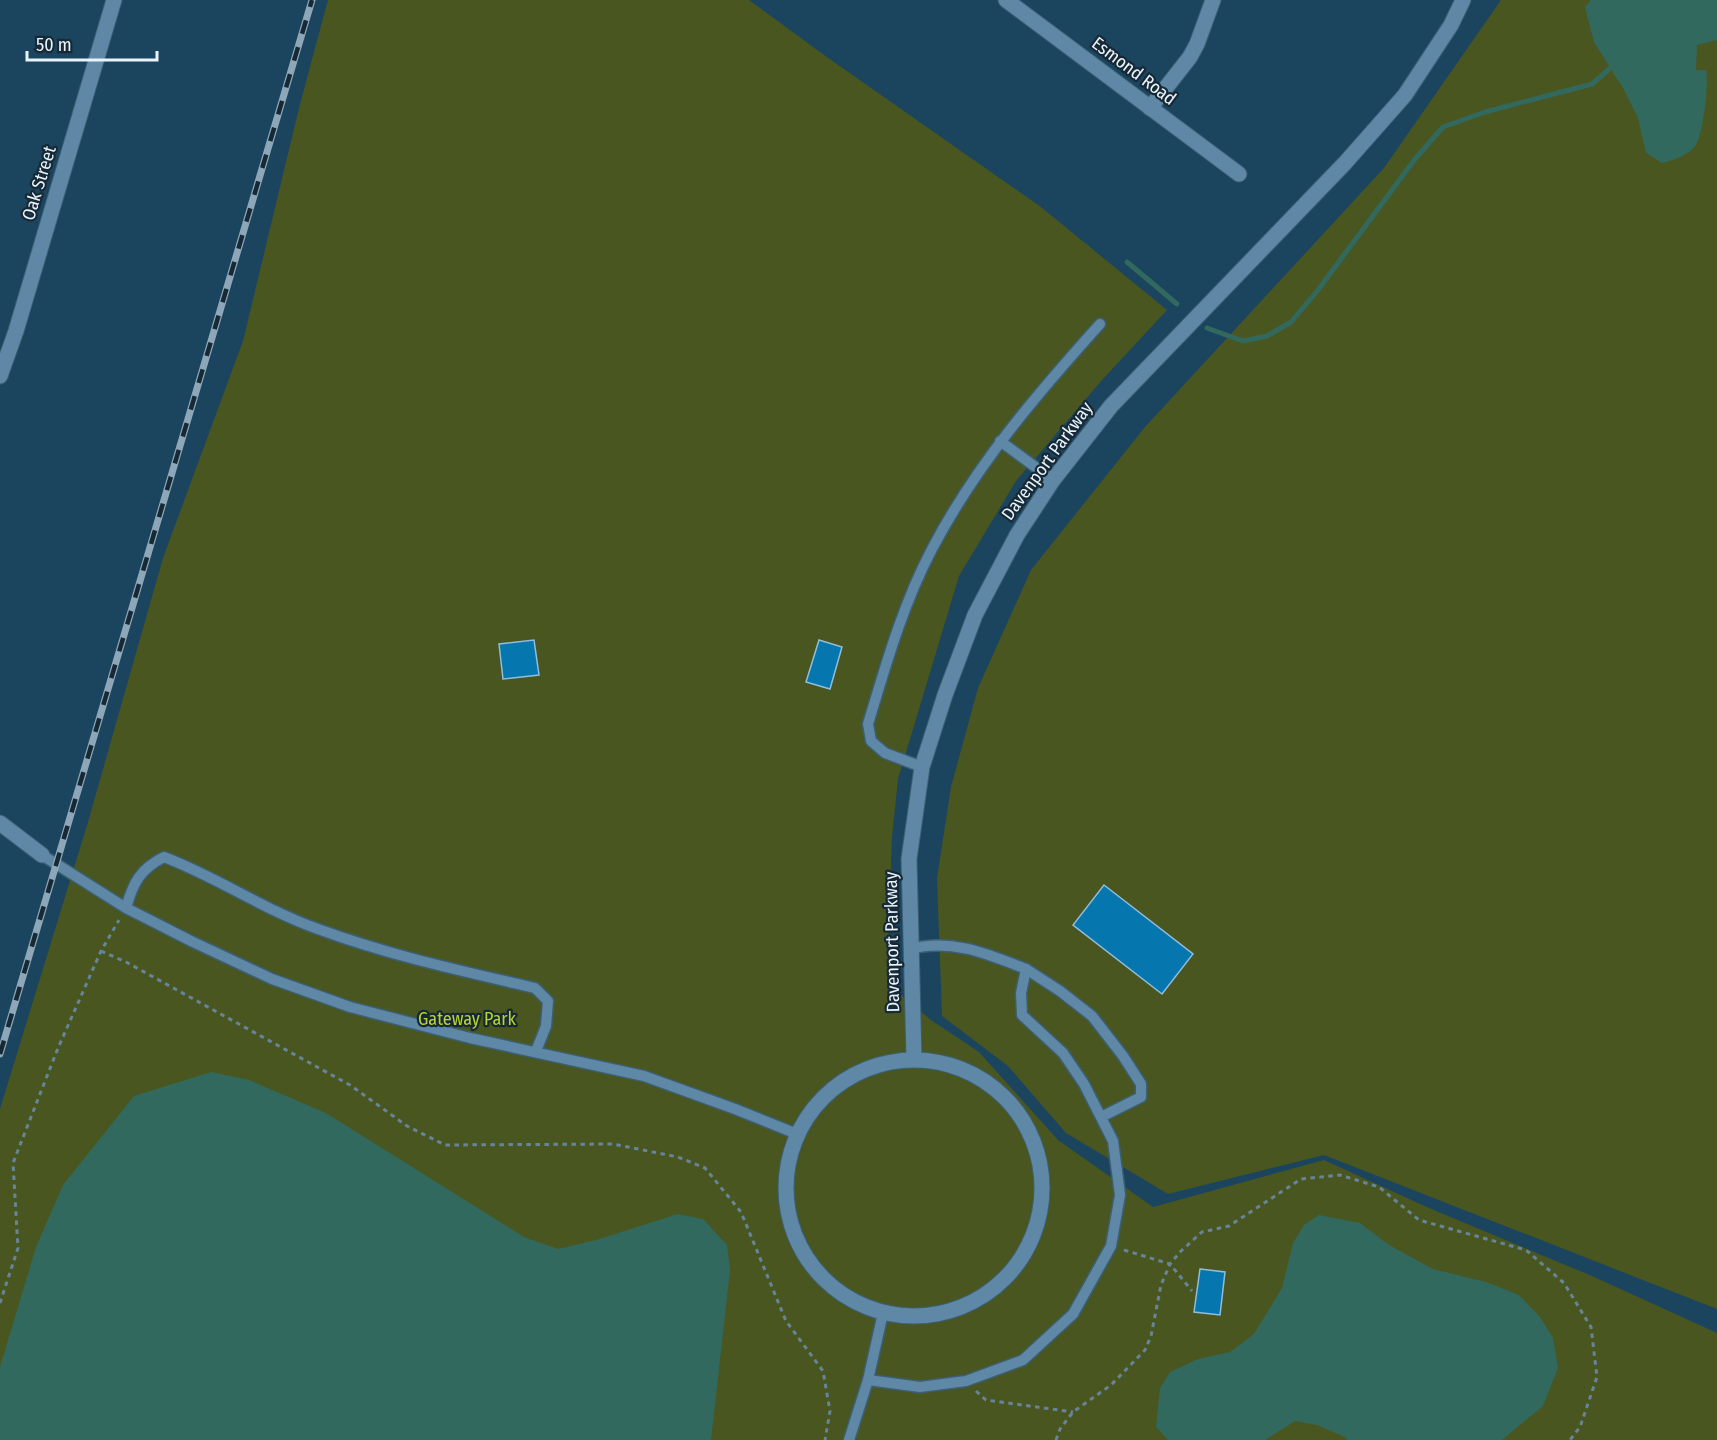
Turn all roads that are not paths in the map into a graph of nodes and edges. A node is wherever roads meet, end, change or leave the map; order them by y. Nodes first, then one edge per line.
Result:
1 (114, 0) edge
2 (1006, 0) edge
3 (1213, 0) edge
4 (1463, 0) edge
5 (1150, 108) junction
6 (1239, 174) dead end
7 (1100, 324) dead end
8 (0, 376) edge
9 (1000, 441) junction
10 (1053, 480) junction
11 (922, 767) junction
12 (0, 823) edge
13 (42, 855) joint
14 (126, 908) junction
15 (910, 949) junction
16 (1026, 969) junction
17 (536, 1051) junction
18 (914, 1059) junction
19 (1101, 1117) junction
20 (796, 1134) junction
21 (883, 1313) junction
22 (868, 1380) junction
23 (849, 1440) edge

1 - 8 street, Oak Street
2 - 5 street, Esmond Road
3 - 5 street
4 - 10 street, Davenport Parkway
5 - 6 street, Esmond Road
7 - 9 lane
9 - 10 lane
9 - 11 lane
10 - 11 street, Davenport Parkway
11 - 15 street, Davenport Parkway
12 - 13 street
13 - 14 lane
14 - 17 lane
14 - 17 lane
15 - 16 lane
15 - 18 street, Davenport Parkway
16 - 19 lane
16 - 19 lane
17 - 20 lane
18 - 20 street
18 - 21 street
19 - 22 lane
20 - 21 street
21 - 22 lane
22 - 23 lane

